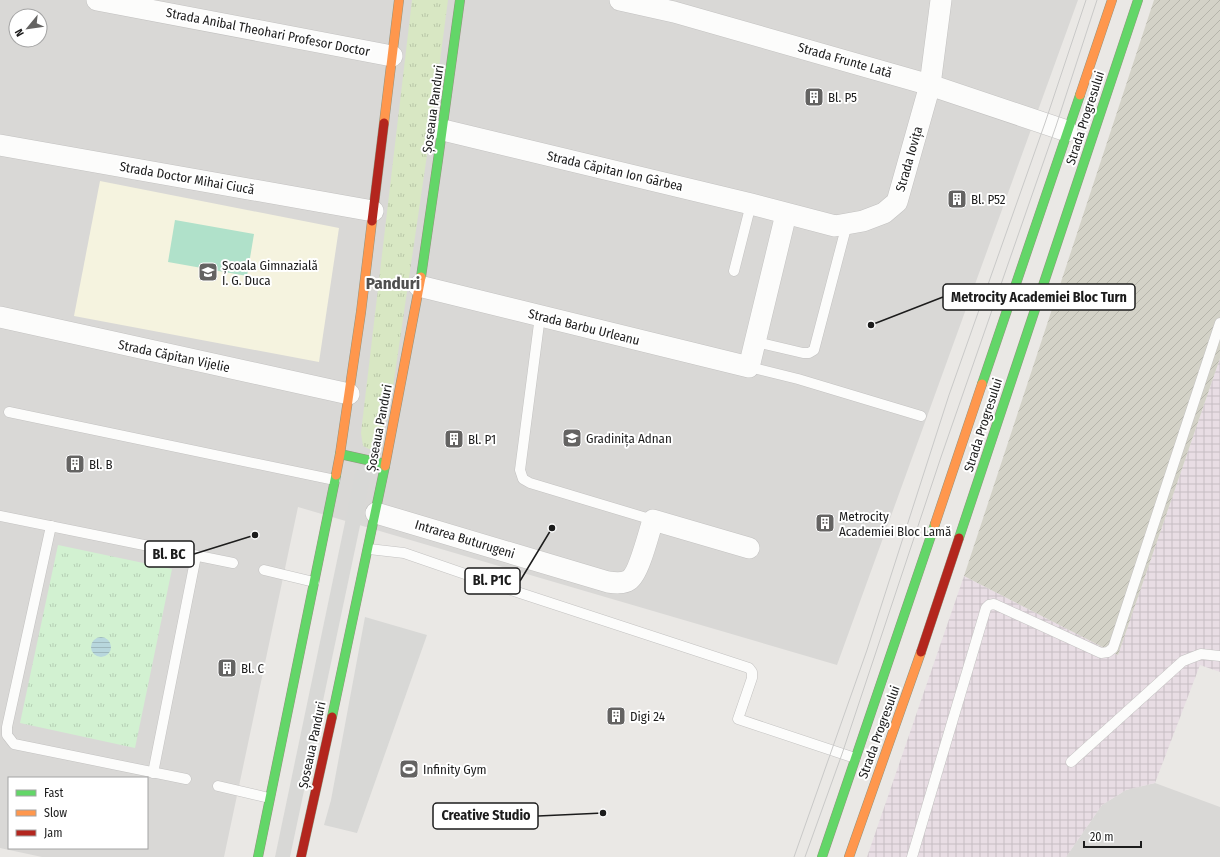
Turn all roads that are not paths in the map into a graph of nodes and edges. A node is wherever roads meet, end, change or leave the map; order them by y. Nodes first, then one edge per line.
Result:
1 (97, 0) edge
2 (399, 0) edge
3 (460, 0) edge
4 (620, 0) edge
5 (941, 0) edge
6 (1112, 0) edge
7 (1138, 0) edge
8 (392, 56) junction
9 (930, 85) junction
10 (443, 130) junction
11 (1080, 135) junction
12 (0, 145) edge
13 (751, 204) junction
14 (373, 211) junction
15 (786, 214) junction
16 (847, 224) junction
17 (734, 271) dead end
18 (419, 286) junction
19 (540, 316) junction
20 (0, 317) edge
21 (1220, 323) edge
22 (756, 342) junction
23 (750, 367) junction
24 (349, 394) junction
25 (9, 412) dead end
26 (921, 416) dead end
27 (340, 454) junction
28 (385, 464) junction
29 (335, 480) junction
30 (376, 513) junction
31 (0, 516) edge
32 (653, 520) junction
33 (51, 526) junction
34 (749, 548) dead end
35 (368, 550) junction
36 (196, 556) junction
37 (233, 564) dead end
38 (264, 570) dead end
39 (314, 582) junction
40 (1220, 656) edge
41 (855, 758) junction
42 (1071, 762) dead end
43 (153, 772) junction
44 (186, 779) dead end
45 (218, 786) dead end
46 (269, 798) junction
47 (258, 857) edge
48 (301, 857) edge
49 (822, 857) edge
50 (849, 857) edge
51 (912, 857) edge

1 - 8 street, Strada Anibal Theohari Profesor Doctor
2 - 8 main road
3 - 10 main road, Șoseaua Panduri
4 - 9 street, Strada Frunte Lată
5 - 9 street, Strada Iovița
6 - 11 main road, Strada Progresului
7 - 11 main road, Strada Progresului
8 - 14 main road
9 - 11 street, Strada Frunte Lată
9 - 16 street, Strada Iovița
10 - 13 street, Strada Căpitan Ion Gârbea
10 - 18 main road, Șoseaua Panduri
11 - 41 main road, Strada Progresului
11 - 50 main road, Strada Progresului
12 - 14 street, Strada Doctor Mihai Ciucă
13 - 15 street, Strada Căpitan Ion Gârbea
13 - 17 lane
14 - 24 main road
15 - 16 street, Strada Iovița
15 - 22 street
16 - 22 lane
18 - 19 street, Strada Barbu Urleanu
18 - 28 main road, Șoseaua Panduri
19 - 23 street, Strada Barbu Urleanu
19 - 32 lane
20 - 24 street, Strada Căpitan Vijelie
21 - 51 lane
22 - 23 street
23 - 26 lane
24 - 27 main road
25 - 29 lane
27 - 28 main road
27 - 29 main road
28 - 30 main road, Șoseaua Panduri
29 - 39 main road
30 - 32 street, Intrarea Buturugeni
30 - 35 main road, Șoseaua Panduri
31 - 33 lane
32 - 34 street
33 - 36 lane
33 - 43 lane
35 - 41 lane
35 - 48 main road, Șoseaua Panduri
36 - 37 lane
36 - 43 lane
38 - 39 lane
39 - 46 main road
40 - 42 lane
41 - 49 main road, Strada Progresului
43 - 44 lane
45 - 46 lane
46 - 47 main road

